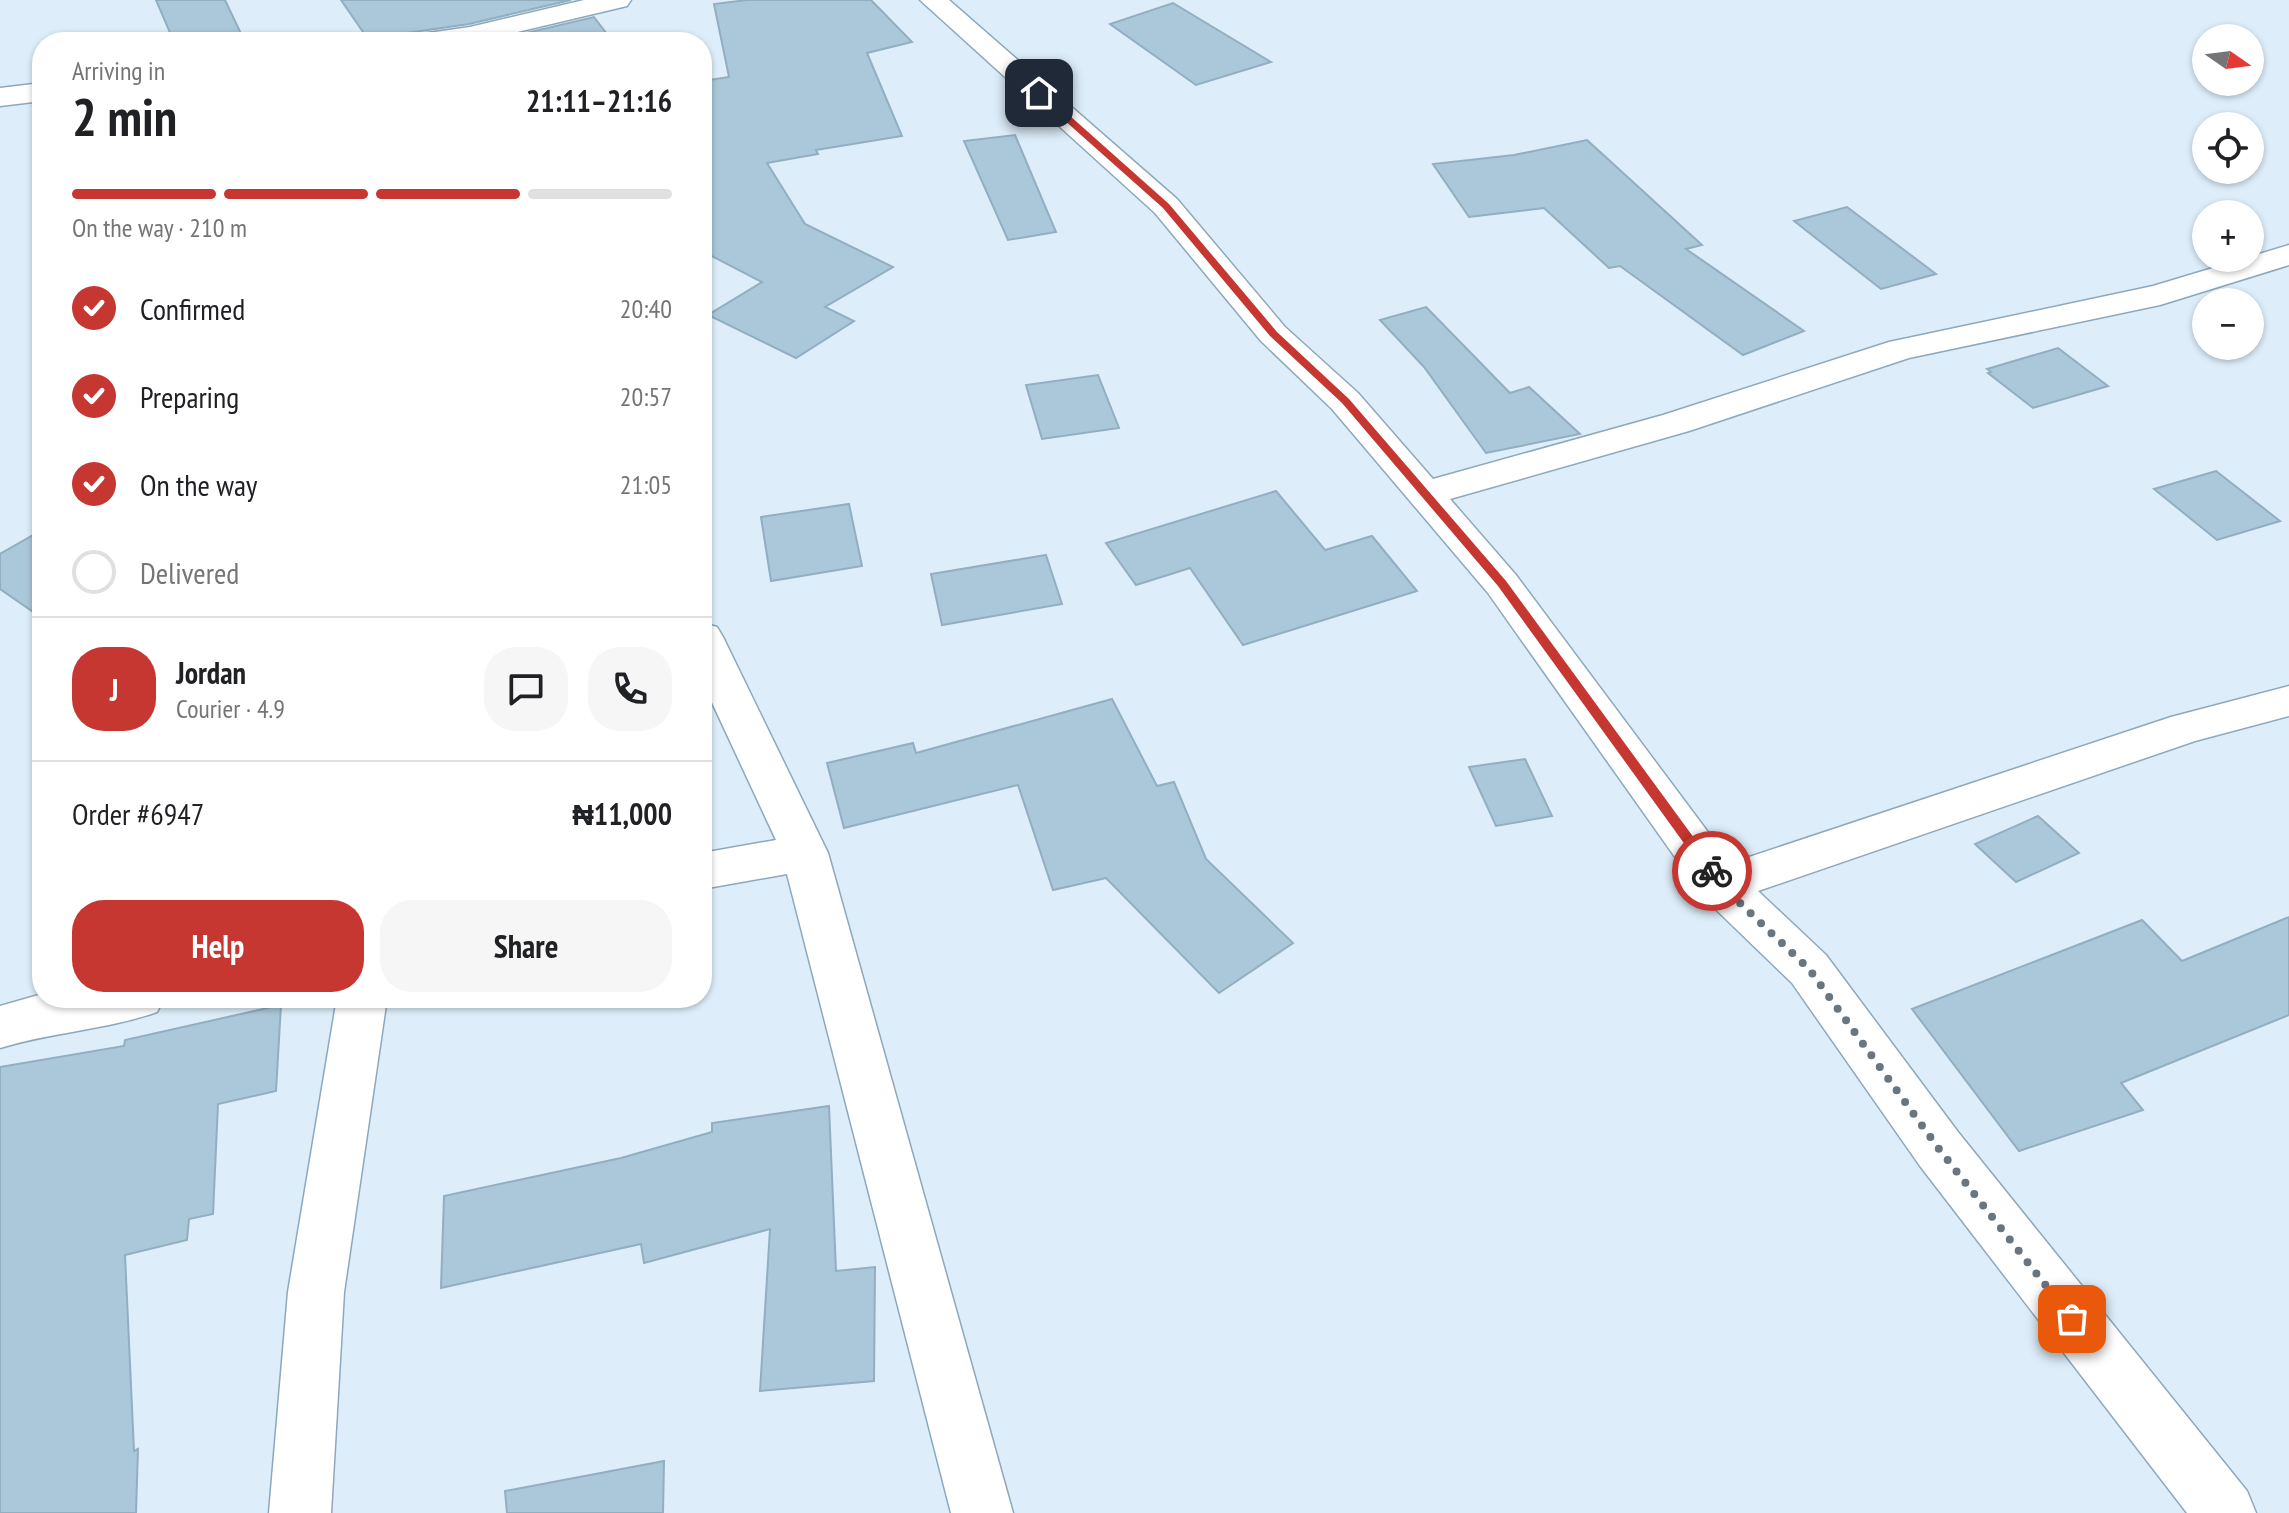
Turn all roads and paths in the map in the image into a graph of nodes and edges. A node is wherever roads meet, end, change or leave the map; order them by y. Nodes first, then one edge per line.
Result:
1 (618, 0) edge
2 (933, 0) edge
3 (498, 32) edge
4 (32, 93) edge
5 (0, 97) edge
6 (2289, 255) edge
7 (1424, 494) junction
8 (712, 658) edge
9 (2289, 701) edge
10 (805, 853) junction
11 (712, 869) edge
12 (1721, 885) junction
13 (81, 1008) edge
14 (360, 1008) edge
15 (0, 1027) edge
16 (300, 1513) edge
17 (982, 1513) edge
18 (2225, 1513) edge

1 - 3 street
2 - 7 street
4 - 5 street
6 - 7 street
7 - 12 street
8 - 10 street
9 - 12 street
10 - 11 street
10 - 17 street
12 - 18 street
13 - 15 street
14 - 16 street

